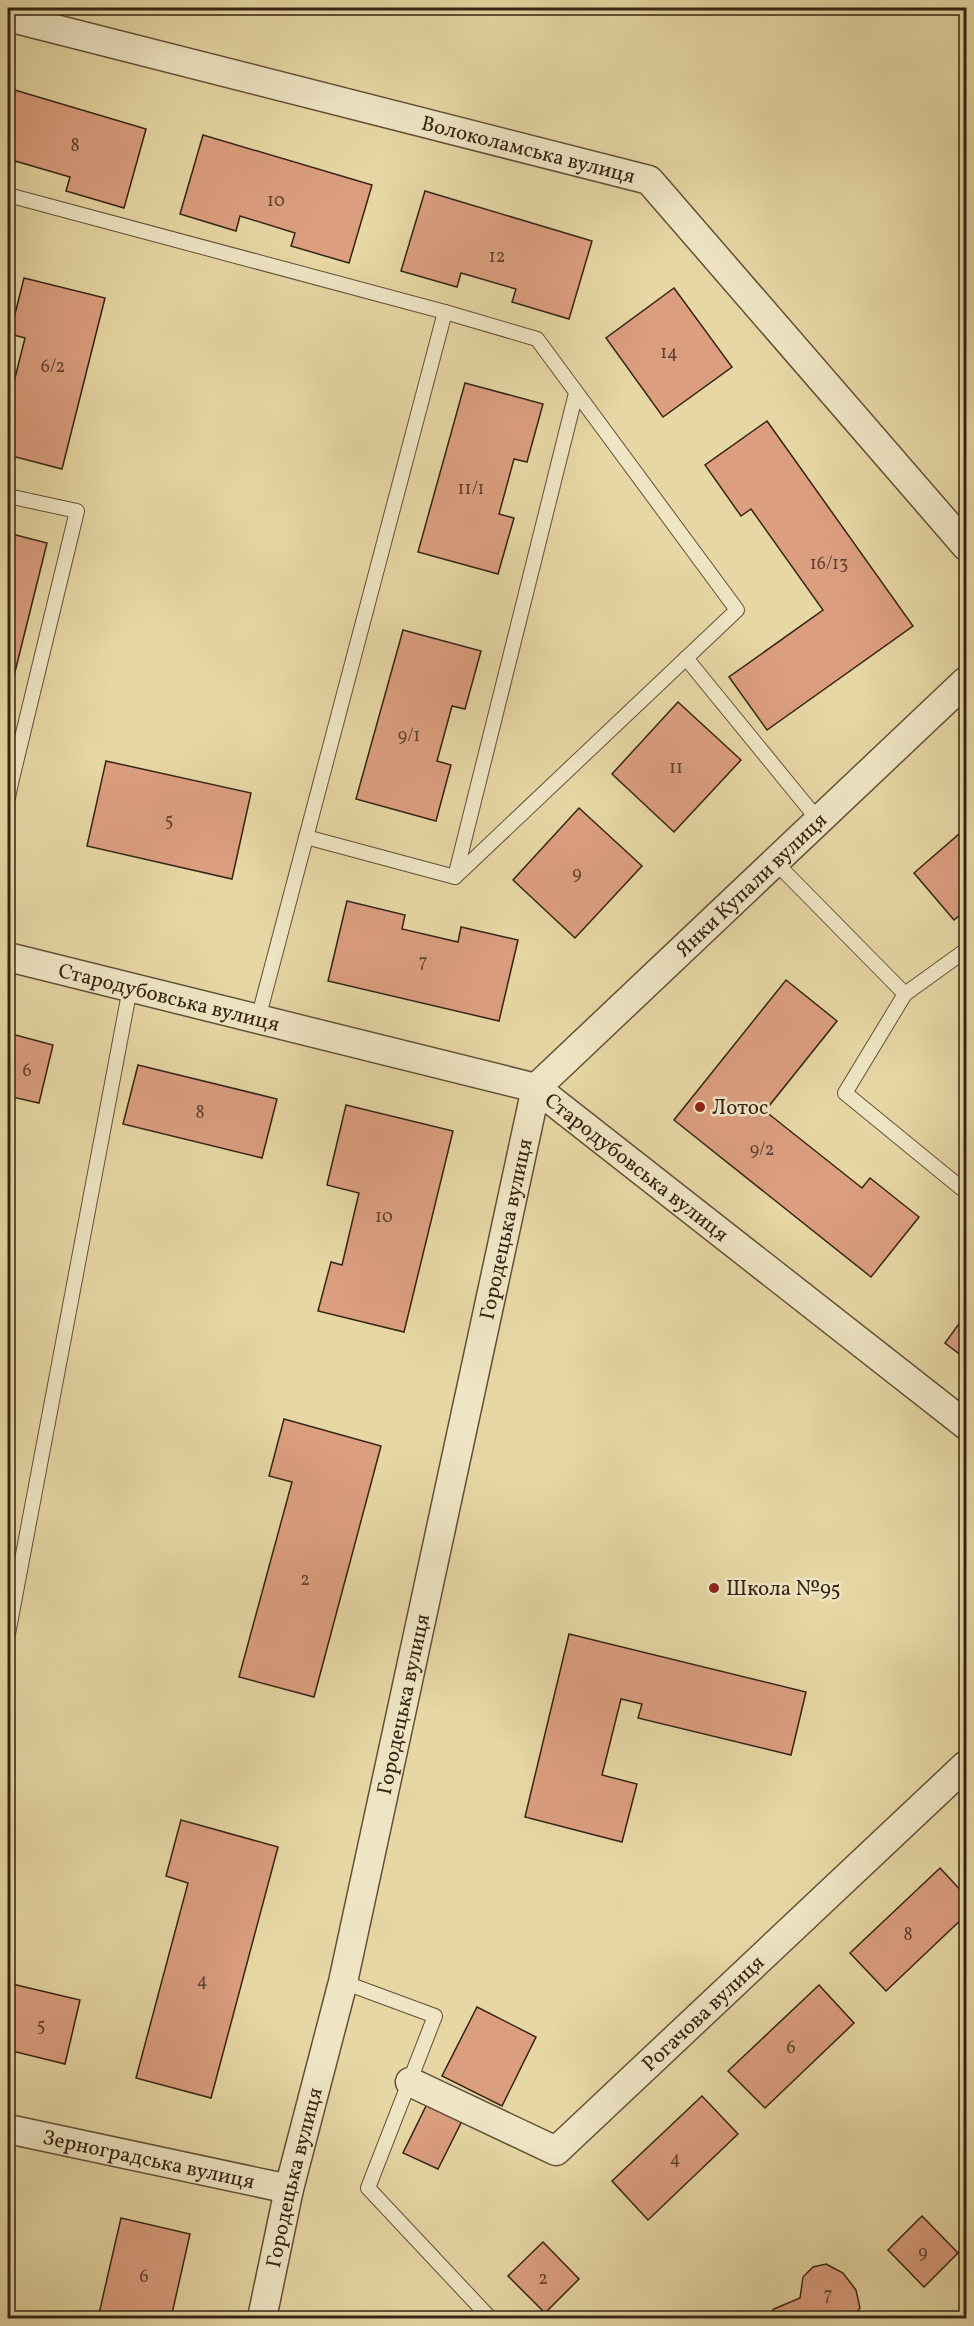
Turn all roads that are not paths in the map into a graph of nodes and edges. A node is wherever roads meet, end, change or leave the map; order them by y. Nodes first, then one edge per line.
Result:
1 (8, 17) edge
2 (8, 195) edge
3 (445, 312) junction
4 (576, 393) junction
5 (8, 496) edge
6 (966, 546) edge
7 (686, 658) junction
8 (966, 681) edge
9 (9, 783) edge
10 (8, 798) edge
11 (819, 821) junction
12 (306, 837) junction
13 (776, 862) junction
14 (455, 877) junction
15 (966, 950) edge
16 (8, 957) edge
17 (130, 988) junction
18 (905, 994) junction
19 (258, 1019) junction
20 (536, 1088) junction
21 (966, 1192) edge
22 (966, 1425) edge
23 (8, 1634) edge
24 (966, 1766) edge
25 (343, 1982) junction
26 (410, 2082) junction
27 (8, 2129) edge
28 (289, 2189) junction
29 (262, 2319) edge
30 (490, 2319) edge

1 - 6 street, Волоколамська вулиця
2 - 3 lane
3 - 4 lane
3 - 12 lane
4 - 7 lane
4 - 14 lane
5 - 9 lane
7 - 11 lane
7 - 14 lane
8 - 11 street, Янки Купали вулиця
9 - 10 lane
11 - 13 street, Янки Купали вулиця
12 - 14 lane
12 - 19 lane
13 - 18 lane
13 - 20 street, Янки Купали вулиця
15 - 18 lane
16 - 17 street, Стародубовська вулиця
17 - 19 street, Стародубовська вулиця
17 - 23 lane
18 - 21 lane
19 - 20 street, Стародубовська вулиця
20 - 22 street, Стародубовська вулиця
20 - 25 street, Городецька вулиця
24 - 26 street, Рогачова вулиця
25 - 26 lane
25 - 28 street, Городецька вулиця
26 - 30 lane
27 - 28 street, Зерноградська вулиця
28 - 29 street, Городецька вулиця

